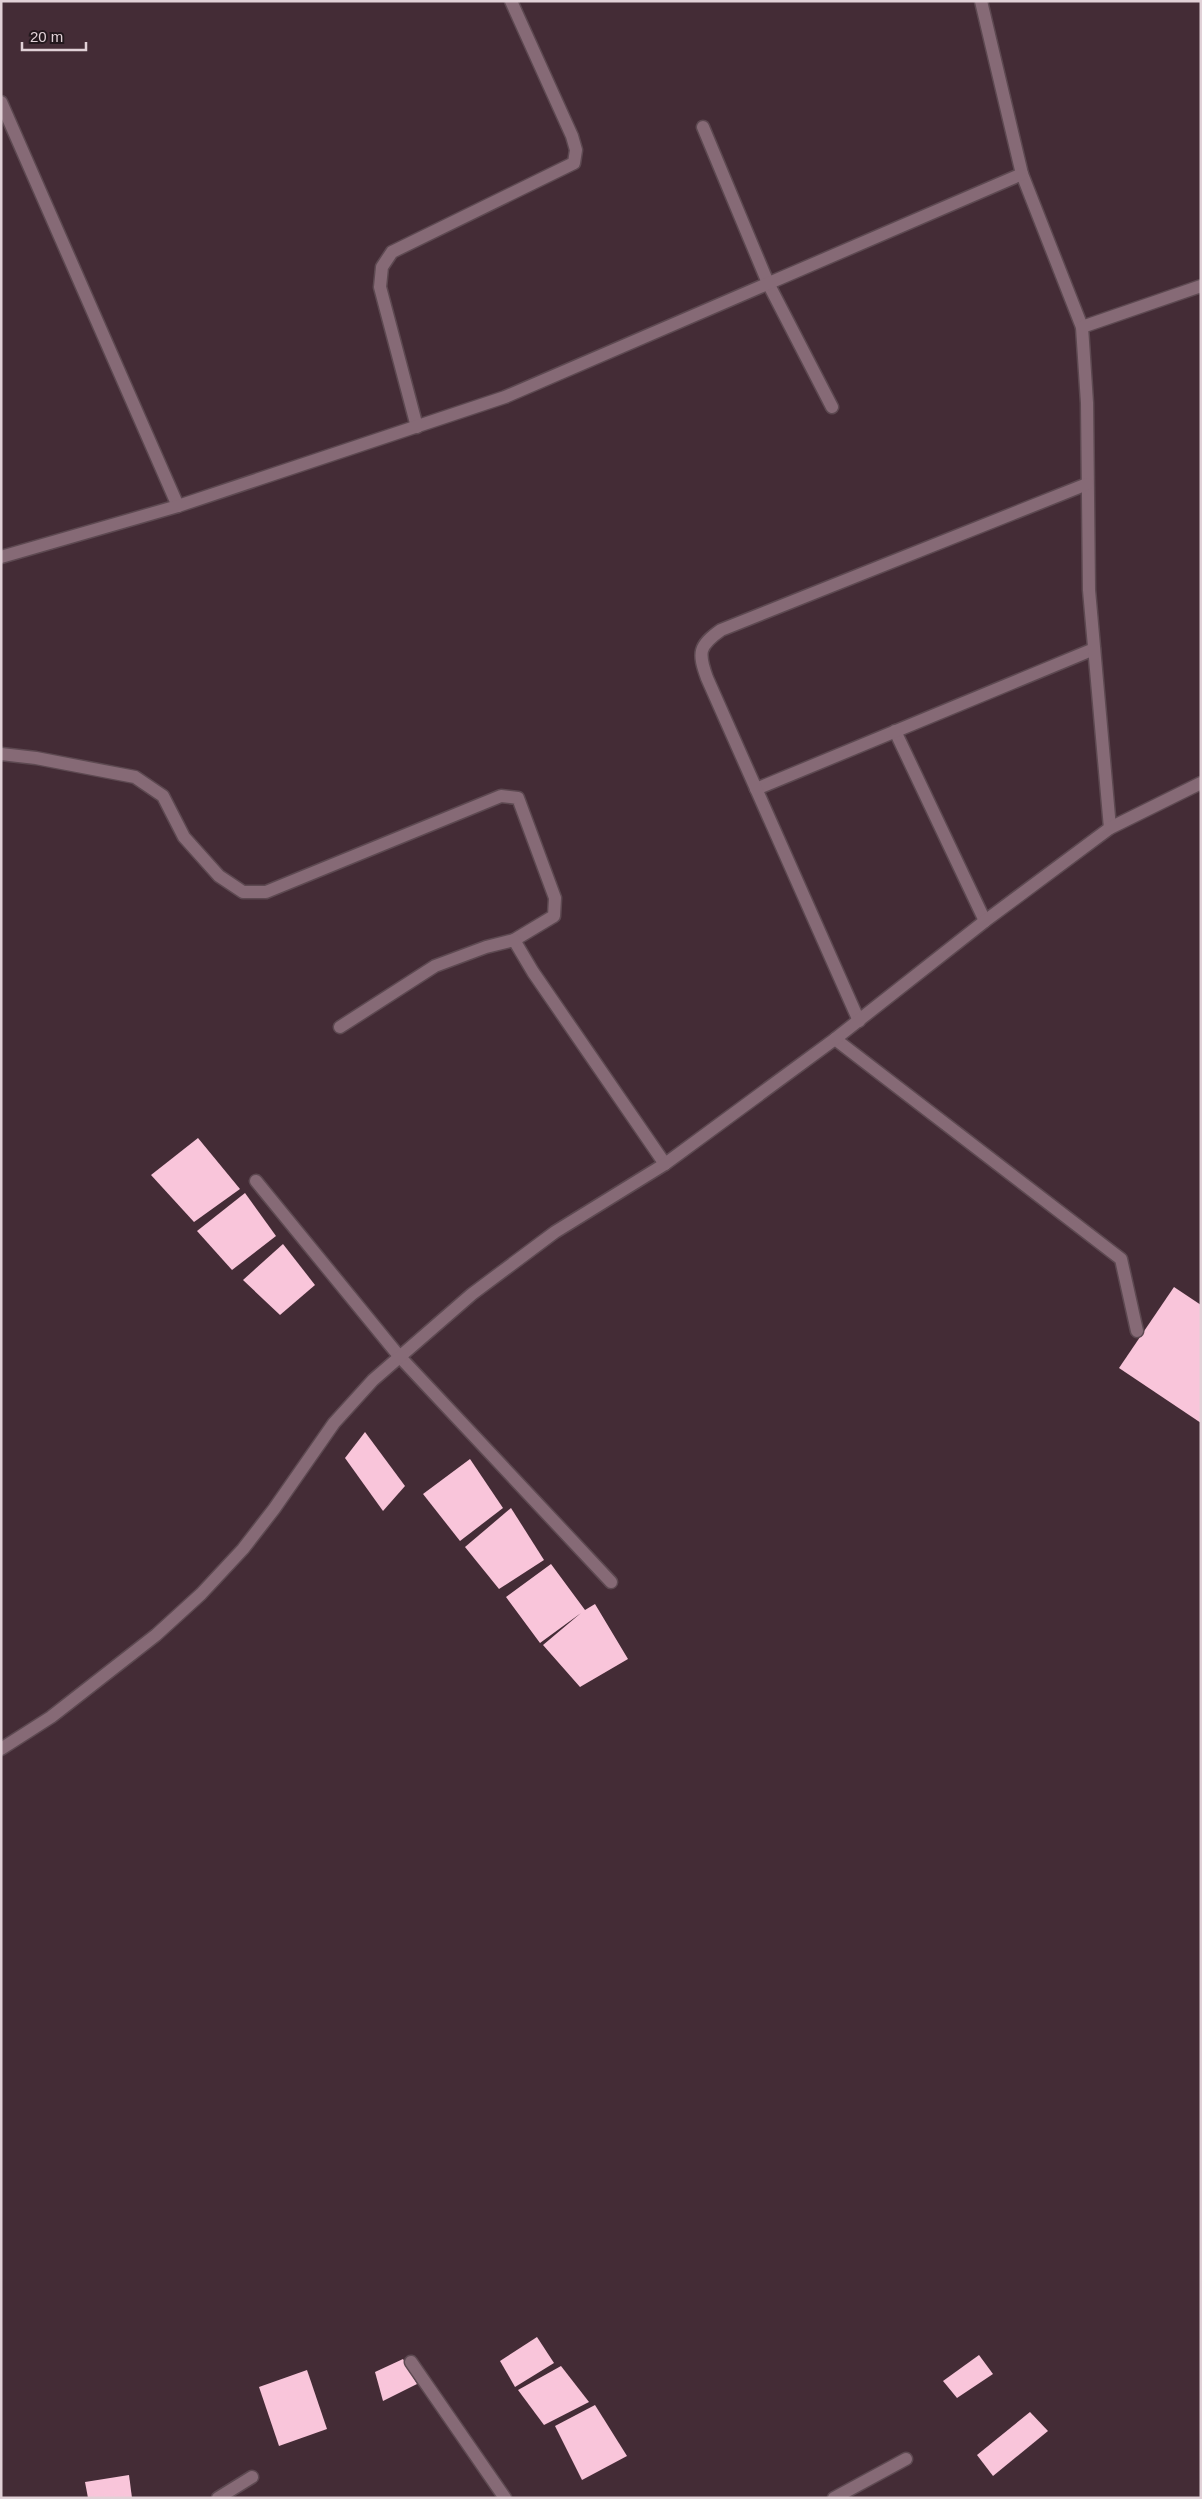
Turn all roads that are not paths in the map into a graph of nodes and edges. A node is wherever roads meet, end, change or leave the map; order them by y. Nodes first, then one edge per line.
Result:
1 (511, 1) edge
2 (980, 1) edge
3 (1, 102) edge
4 (703, 127) dead end
5 (1022, 174) junction
6 (768, 284) junction
7 (1201, 286) edge
8 (1082, 327) junction
9 (832, 407) dead end
10 (416, 427) junction
11 (1087, 484) junction
12 (178, 506) junction
13 (1, 557) edge
14 (1094, 649) junction
15 (895, 732) junction
16 (1, 754) edge
17 (1201, 783) edge
18 (756, 788) junction
19 (1110, 828) junction
20 (985, 921) junction
21 (514, 940) junction
22 (859, 1021) junction
23 (340, 1027) dead end
24 (835, 1039) junction
25 (665, 1164) junction
26 (256, 1181) dead end
27 (1137, 1331) dead end
28 (399, 1356) junction
29 (611, 1582) dead end
30 (1, 1748) edge
31 (411, 2362) dead end
32 (906, 2459) dead end
33 (252, 2477) dead end
34 (218, 2498) edge
35 (505, 2498) edge
36 (834, 2498) edge

1 - 10 street
2 - 5 street
3 - 12 street
4 - 6 street
5 - 6 street
5 - 8 street
6 - 9 street
6 - 10 street
7 - 8 street
8 - 11 street
10 - 12 street
11 - 14 street
11 - 18 street
12 - 13 street
14 - 15 street
14 - 19 street
15 - 18 street
15 - 20 street
16 - 21 street
17 - 19 street
18 - 22 street
19 - 20 street
20 - 22 street
21 - 23 street
21 - 25 street
22 - 24 street
24 - 25 street
24 - 27 street
25 - 28 street
26 - 28 street
28 - 29 street
28 - 30 street
31 - 35 street
32 - 36 street
33 - 34 street

